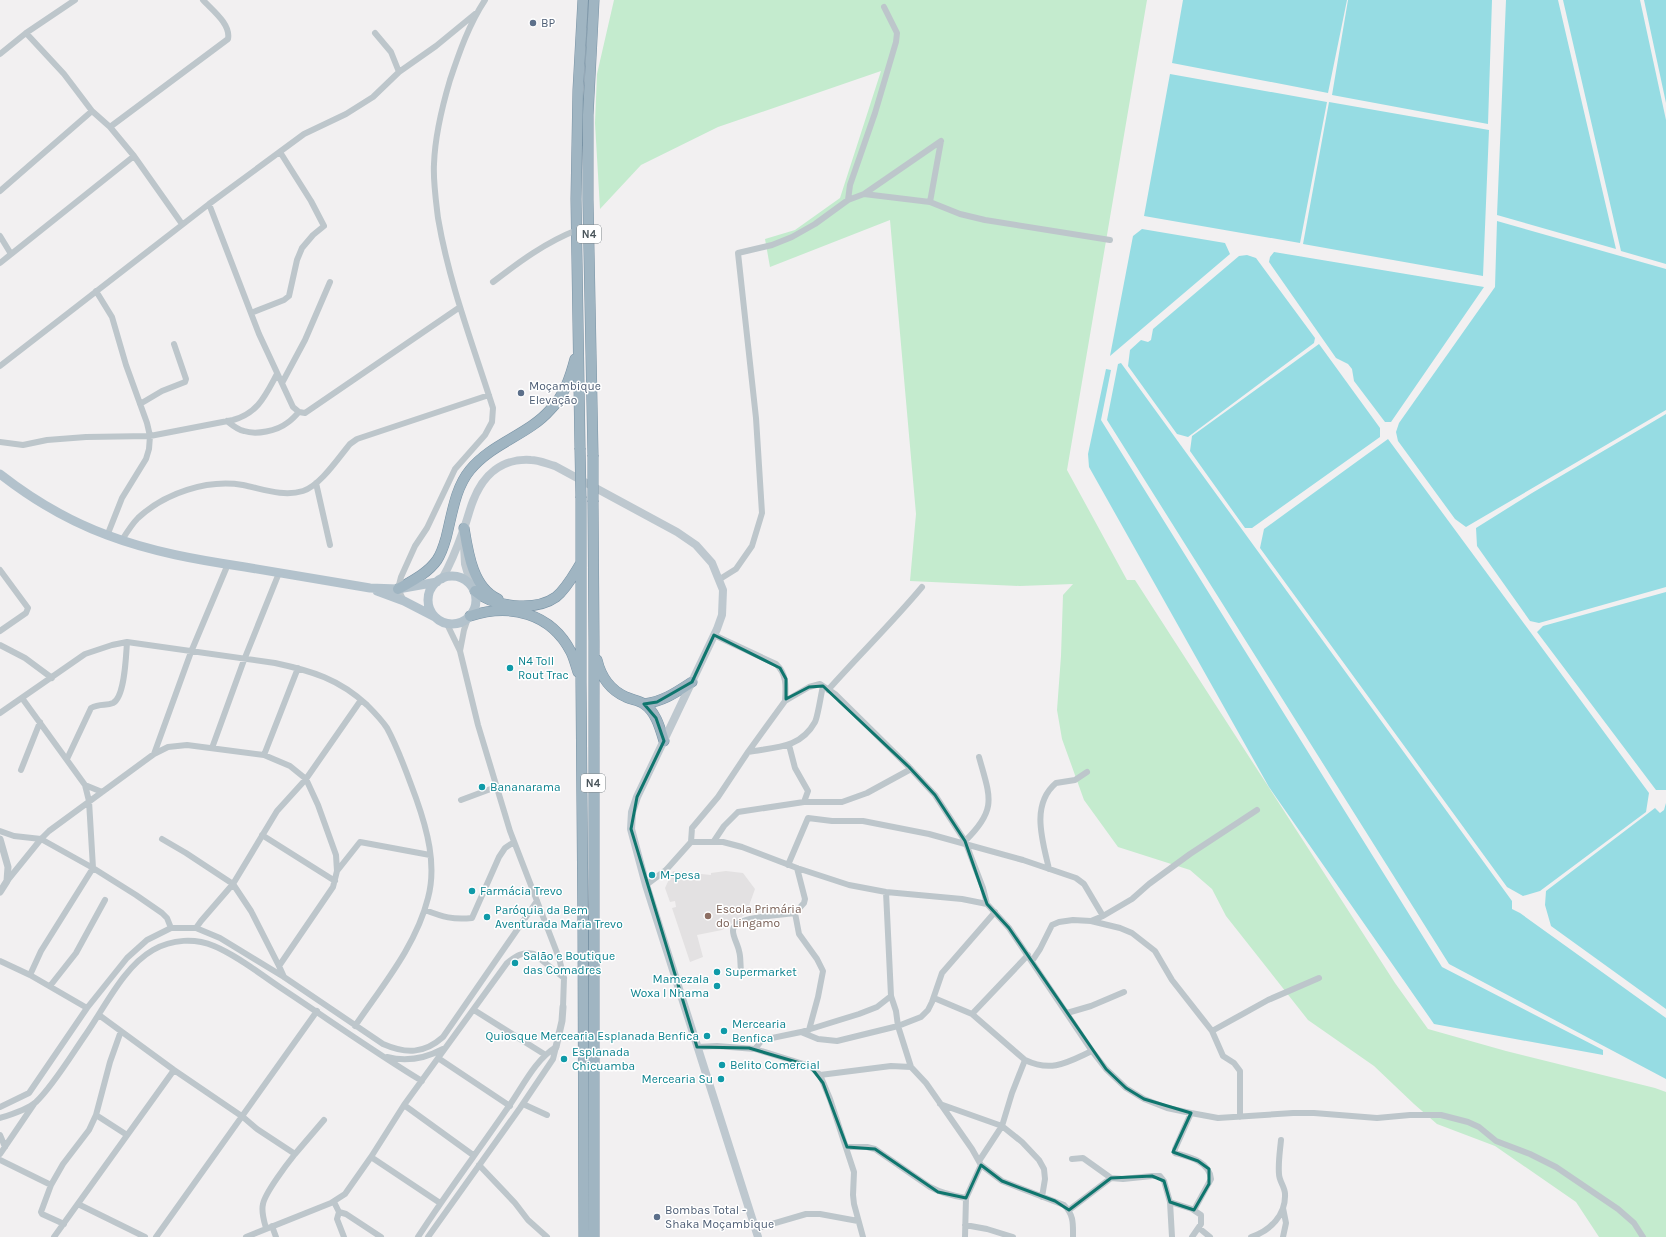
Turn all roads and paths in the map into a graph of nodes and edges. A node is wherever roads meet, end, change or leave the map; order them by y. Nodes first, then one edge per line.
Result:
1 (75, 0) edge
2 (203, 0) edge
3 (485, 0) edge
4 (583, 0) edge
5 (594, 0) edge
6 (884, 7) dead end
7 (477, 13) junction
8 (26, 33) junction
9 (375, 33) dead end
10 (0, 54) edge
11 (399, 72) junction
12 (92, 111) junction
13 (110, 127) junction
14 (280, 152) junction
15 (134, 156) junction
16 (0, 191) edge
17 (864, 194) junction
18 (848, 200) junction
19 (930, 202) junction
20 (209, 204) junction
21 (182, 224) junction
22 (577, 230) junction
23 (0, 236) edge
24 (1110, 240) dead end
25 (11, 254) junction
26 (0, 263) edge
27 (330, 282) dead end
28 (493, 282) dead end
29 (96, 291) junction
30 (460, 307) junction
31 (251, 313) junction
32 (174, 344) dead end
33 (578, 345) junction
34 (0, 366) edge
35 (277, 374) junction
36 (282, 383) junction
37 (489, 395) junction
38 (140, 404) junction
39 (299, 412) junction
40 (227, 421) junction
41 (150, 436) junction
42 (0, 442) edge
43 (0, 474) edge
44 (316, 483) junction
45 (464, 528) junction
46 (107, 536) junction
47 (122, 540) junction
48 (330, 545) dead end
49 (582, 563) junction
50 (228, 564) junction
51 (0, 570) edge
52 (280, 573) junction
53 (720, 579) junction
54 (439, 580) junction
55 (922, 587) dead end
56 (370, 588) junction
57 (473, 588) junction
58 (398, 589) junction
59 (404, 601) junction
60 (512, 606) junction
61 (469, 617) junction
62 (438, 619) junction
63 (447, 624) junction
64 (0, 631) edge
65 (714, 635) junction
66 (594, 641) junction
67 (127, 642) junction
68 (0, 645) edge
69 (460, 651) junction
70 (191, 652) junction
71 (244, 660) junction
72 (298, 668) junction
73 (52, 678) junction
74 (580, 682) junction
75 (692, 682) junction
76 (826, 688) junction
77 (22, 698) junction
78 (361, 700) junction
79 (785, 701) junction
80 (644, 704) junction
81 (0, 713) edge
82 (40, 722) junction
83 (664, 742) junction
84 (789, 745) junction
85 (212, 748) junction
86 (748, 752) junction
87 (154, 754) junction
88 (264, 755) junction
89 (979, 757) dead end
90 (67, 759) junction
91 (911, 769) junction
92 (21, 770) dead end
93 (1087, 772) dead end
94 (306, 779) junction
95 (85, 786) junction
96 (496, 787) junction
97 (102, 792) junction
98 (461, 800) dead end
99 (89, 801) junction
100 (804, 802) junction
101 (1257, 810) dead end
102 (0, 831) edge
103 (262, 835) junction
104 (0, 839) edge
105 (41, 839) junction
106 (162, 839) dead end
107 (714, 841) junction
108 (514, 842) junction
109 (691, 842) junction
110 (965, 843) junction
111 (430, 854) junction
112 (788, 865) junction
113 (93, 868) junction
114 (797, 868) junction
115 (1049, 869) junction
116 (337, 871) junction
117 (8, 881) junction
118 (335, 881) junction
119 (233, 884) junction
120 (646, 885) junction
121 (0, 892) edge
122 (886, 892) junction
123 (105, 900) dead end
124 (538, 901) junction
125 (988, 904) junction
126 (425, 910) junction
127 (995, 912) junction
128 (795, 913) junction
129 (1103, 916) junction
130 (1091, 921) junction
131 (170, 928) junction
132 (196, 928) junction
133 (1030, 958) junction
134 (0, 961) edge
135 (279, 966) junction
136 (740, 970) dead end
137 (30, 975) junction
138 (284, 977) junction
139 (564, 978) junction
140 (1319, 978) dead end
141 (50, 986) junction
142 (1124, 992) dead end
143 (891, 996) junction
144 (934, 998) junction
145 (563, 1007) joint
146 (87, 1008) junction
147 (474, 1010) junction
148 (317, 1011) junction
149 (1067, 1013) junction
150 (972, 1014) junction
151 (99, 1015) junction
152 (355, 1026) junction
153 (898, 1026) junction
154 (809, 1030) junction
155 (1212, 1030) junction
156 (121, 1031) junction
157 (801, 1032) junction
158 (556, 1047) junction
159 (697, 1047) junction
160 (444, 1049) junction
161 (755, 1049) junction
162 (1092, 1051) junction
163 (544, 1054) junction
164 (381, 1056) junction
165 (438, 1058) junction
166 (1026, 1060) junction
167 (911, 1067) junction
168 (174, 1070) junction
169 (820, 1075) junction
170 (422, 1082) junction
171 (35, 1103) junction
172 (523, 1104) junction
173 (940, 1104) junction
174 (404, 1105) junction
175 (510, 1106) junction
176 (0, 1107) edge
177 (1191, 1113) junction
178 (96, 1115) junction
179 (547, 1115) dead end
180 (243, 1117) junction
181 (1240, 1117) junction
182 (0, 1118) edge
183 (324, 1120) dead end
184 (1002, 1126) junction
185 (0, 1135) edge
186 (127, 1135) junction
187 (1281, 1140) dead end
188 (5, 1147) junction
189 (847, 1147) junction
190 (0, 1154) edge
191 (295, 1154) junction
192 (473, 1156) junction
193 (371, 1157) junction
194 (1072, 1159) dead end
195 (0, 1160) edge
196 (980, 1163) junction
197 (479, 1165) junction
198 (1111, 1178) junction
199 (51, 1184) junction
200 (1042, 1197) junction
201 (966, 1198) junction
202 (334, 1202) junction
203 (1170, 1202) junction
204 (440, 1203) junction
205 (78, 1204) junction
206 (1283, 1208) junction
207 (1069, 1210) junction
208 (1194, 1210) junction
209 (339, 1212) junction
210 (858, 1221) junction
211 (64, 1224) junction
212 (965, 1225) junction
213 (269, 1227) junction
214 (1199, 1228) junction
215 (757, 1233) edge
216 (54, 1237) edge
217 (145, 1237) edge
218 (156, 1237) edge
219 (246, 1237) edge
220 (276, 1237) edge
221 (344, 1237) edge
222 (381, 1237) edge
223 (418, 1237) edge
224 (428, 1237) edge
225 (547, 1237) edge
226 (584, 1237) edge
227 (594, 1237) edge
228 (864, 1237) edge
229 (965, 1237) edge
230 (1013, 1237) edge
231 (1073, 1237) edge
232 (1172, 1237) edge
233 (1192, 1237) edge
234 (1210, 1237) edge
235 (1251, 1237) edge
236 (1283, 1237) edge
237 (1643, 1237) edge

1 - 8 street
2 - 13 street
3 - 7 street
4 - 22 highway, N4
5 - 66 highway, N4, bridge
6 - 18 street
7 - 11 street
7 - 30 street
8 - 10 street
8 - 12 street
9 - 11 street
11 - 14 street
12 - 13 street
12 - 16 street
13 - 15 street
14 - 20 street
14 - 31 street
15 - 21 street
15 - 25 street
17 - 18 street
17 - 19 street
17 - 19 street
18 - 53 street
19 - 24 street
20 - 21 street
20 - 31 street
21 - 29 street
22 - 28 street
22 - 33 highway, N4
23 - 25 street
25 - 26 street
27 - 36 street
29 - 34 street
29 - 38 street
30 - 37 street
30 - 39 street
31 - 35 street
32 - 38 street
33 - 49 highway, N4, bridge
33 - 58 highway
35 - 36 street
35 - 40 street
36 - 39 street
37 - 44 street
37 - 58 street
38 - 41 street
39 - 40 street
40 - 41 street
41 - 42 street
41 - 46 street
43 - 46 main road
44 - 47 street
44 - 48 street
45 - 53 main road
45 - 54 main road
45 - 57 main road
45 - 60 highway
46 - 47 main road
47 - 50 main road
49 - 60 highway
49 - 74 highway, N4
50 - 52 main road
50 - 70 street
51 - 64 street
52 - 56 main road
52 - 71 street
53 - 65 main road
54 - 57 main road
54 - 58 main road
54 - 62 main road
55 - 76 street
56 - 58 main road
56 - 59 main road
57 - 60 highway
57 - 61 main road
58 - 59 street
59 - 62 main road
61 - 63 main road
61 - 69 street
61 - 74 highway
62 - 63 main road
63 - 69 street
65 - 75 main road
65 - 79 street
66 - 80 highway
66 - 227 highway, N4
67 - 70 street
67 - 73 street
67 - 90 street
68 - 73 street
69 - 96 street
70 - 71 street
70 - 87 street
71 - 72 street
71 - 85 street
72 - 78 street
72 - 88 street
73 - 77 street
74 - 226 highway, N4
75 - 80 highway
75 - 83 main road
76 - 79 street
76 - 84 street
76 - 91 street
77 - 81 street
77 - 82 street
78 - 94 street
78 - 111 street
79 - 86 street
80 - 83 highway
82 - 90 street
82 - 92 street
83 - 120 main road
84 - 86 street
84 - 100 street
85 - 87 street
85 - 88 street
86 - 109 street
87 - 97 street
88 - 94 street
89 - 110 street
90 - 95 street
91 - 100 street
91 - 110 street
93 - 115 street
94 - 103 street
94 - 116 street
95 - 97 street
95 - 99 street
96 - 98 street
96 - 108 street
97 - 99 street
99 - 105 street
99 - 113 street
100 - 107 street
101 - 129 street
102 - 105 street
103 - 118 street
103 - 119 street
104 - 117 street
105 - 113 street
105 - 117 street
106 - 119 street
107 - 109 street
107 - 112 street
108 - 124 street
108 - 126 street
109 - 120 street
110 - 112 street
110 - 115 street
110 - 125 street
111 - 116 street
111 - 126 street
112 - 114 street
113 - 131 street
113 - 137 street
114 - 122 street
114 - 128 street
115 - 129 street
116 - 118 street
117 - 121 street
118 - 135 street
119 - 132 street
119 - 135 street
120 - 159 main road
122 - 125 street
122 - 143 street
123 - 141 street
124 - 139 street
124 - 152 street
125 - 127 street
126 - 152 street
127 - 133 street
127 - 144 street
128 - 136 street
128 - 154 street
129 - 130 street
130 - 133 street
130 - 155 street
131 - 132 street
131 - 146 street
132 - 138 street
133 - 149 street
133 - 150 street
134 - 137 street
135 - 138 street
137 - 141 street
138 - 152 street
139 - 145 street
139 - 147 street
140 - 155 street
141 - 146 street
142 - 149 street
143 - 153 street
143 - 154 street
144 - 150 street
144 - 153 street
145 - 158 street
146 - 176 street
147 - 160 street
147 - 163 street
148 - 151 street
148 - 164 street
148 - 180 street
149 - 162 street
150 - 166 street
151 - 156 street
151 - 171 street
153 - 157 street
153 - 167 street
154 - 157 street
155 - 181 street
156 - 168 street
156 - 178 street
157 - 161 street
158 - 163 street
158 - 172 street
159 - 161 street
159 - 215 main road
160 - 164 street
160 - 165 street
161 - 169 street
162 - 166 street
162 - 177 street
163 - 175 street
164 - 170 street
165 - 170 street
165 - 175 street
166 - 184 street
167 - 169 street
167 - 173 street
168 - 180 street
168 - 186 street
169 - 189 street
170 - 174 street
171 - 182 street
171 - 188 street
172 - 179 street
172 - 197 street
173 - 184 street
173 - 196 street
174 - 192 street
174 - 193 street
175 - 192 street
177 - 181 street
177 - 208 street
178 - 186 street
178 - 199 street
180 - 191 street
180 - 218 street
181 - 237 street
183 - 191 street
184 - 196 street
184 - 200 street
185 - 188 street
186 - 205 street
187 - 206 street
188 - 190 street
189 - 201 street
189 - 210 street
191 - 213 street
192 - 204 street
193 - 202 street
193 - 204 street
194 - 198 street
195 - 199 street
196 - 200 street
196 - 201 street
197 - 224 street
197 - 225 street
198 - 203 street
198 - 207 street
199 - 211 street
200 - 207 street
201 - 212 street
202 - 209 street
202 - 213 street
203 - 208 street
203 - 232 street
204 - 223 street
205 - 211 street
205 - 217 street
206 - 235 street
206 - 236 street
207 - 231 street
208 - 214 street
209 - 221 street
209 - 222 street
210 - 215 street
210 - 228 street
211 - 216 street
212 - 229 street
212 - 230 street
213 - 219 street
213 - 220 street
214 - 233 street
214 - 234 street

